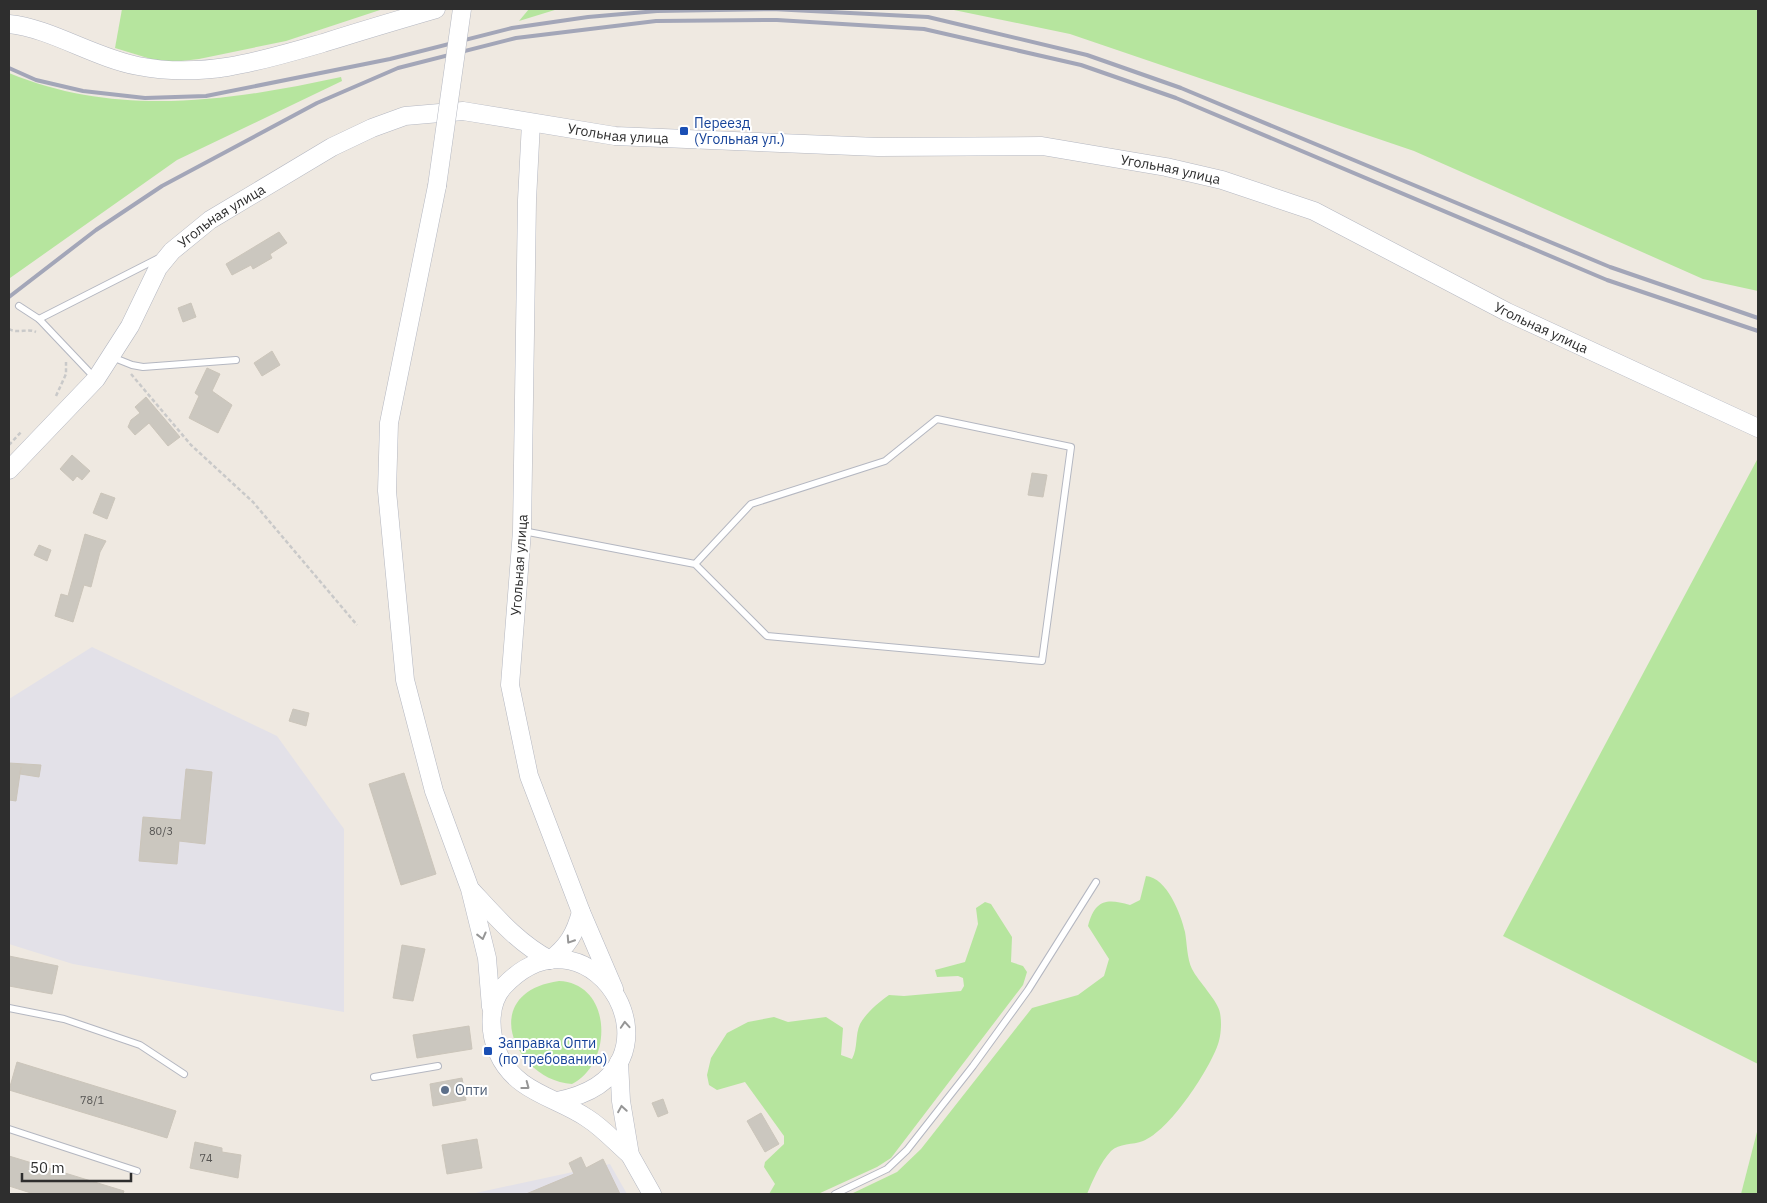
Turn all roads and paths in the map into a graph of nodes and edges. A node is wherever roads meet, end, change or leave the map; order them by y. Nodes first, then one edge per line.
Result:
1 (436, 9) edge
2 (462, 9) edge
3 (9, 24) edge
4 (531, 123) junction
5 (172, 251) junction
6 (19, 306) dead end
7 (39, 319) junction
8 (9, 329) edge
9 (43, 337) dead end
10 (65, 358) dead end
11 (119, 360) junction
12 (236, 360) dead end
13 (96, 379) junction
14 (53, 400) dead end
15 (29, 424) dead end
16 (1758, 428) edge
17 (9, 445) edge
18 (9, 470) edge
19 (522, 531) junction
20 (695, 564) junction
21 (357, 625) dead end
22 (1096, 882) dead end
23 (470, 889) junction
24 (581, 912) junction
25 (550, 960) junction
26 (614, 989) junction
27 (491, 1007) junction
28 (9, 1008) edge
29 (619, 1062) junction
30 (438, 1066) dead end
31 (184, 1074) dead end
32 (374, 1077) dead end
33 (557, 1101) junction
34 (9, 1129) edge
35 (630, 1156) junction
36 (137, 1171) dead end
37 (652, 1194) edge
38 (834, 1194) edge

1 - 3 main road
2 - 23 main road, bridge
4 - 5 main road, Угольная улица
4 - 16 main road, Угольная улица
4 - 19 main road, Угольная улица
5 - 7 lane
5 - 11 main road, Угольная улица
6 - 7 lane
7 - 13 lane
8 - 9 path
10 - 14 path
11 - 12 lane
11 - 13 main road, Угольная улица
11 - 21 path
13 - 18 main road, Угольная улица
15 - 17 path
19 - 20 lane
19 - 24 main road, Угольная улица
20 - 20 lane
22 - 38 lane
23 - 25 main road
23 -> 27 main road
24 -> 25 main road
24 - 26 main road, Угольная улица
25 - 26 main road
25 - 27 main road
29 -> 26 main road
27 -> 33 main road
28 - 31 lane
29 - 33 main road
35 -> 29 main road
30 - 32 lane
33 - 35 main road
34 - 36 lane
35 - 37 main road

